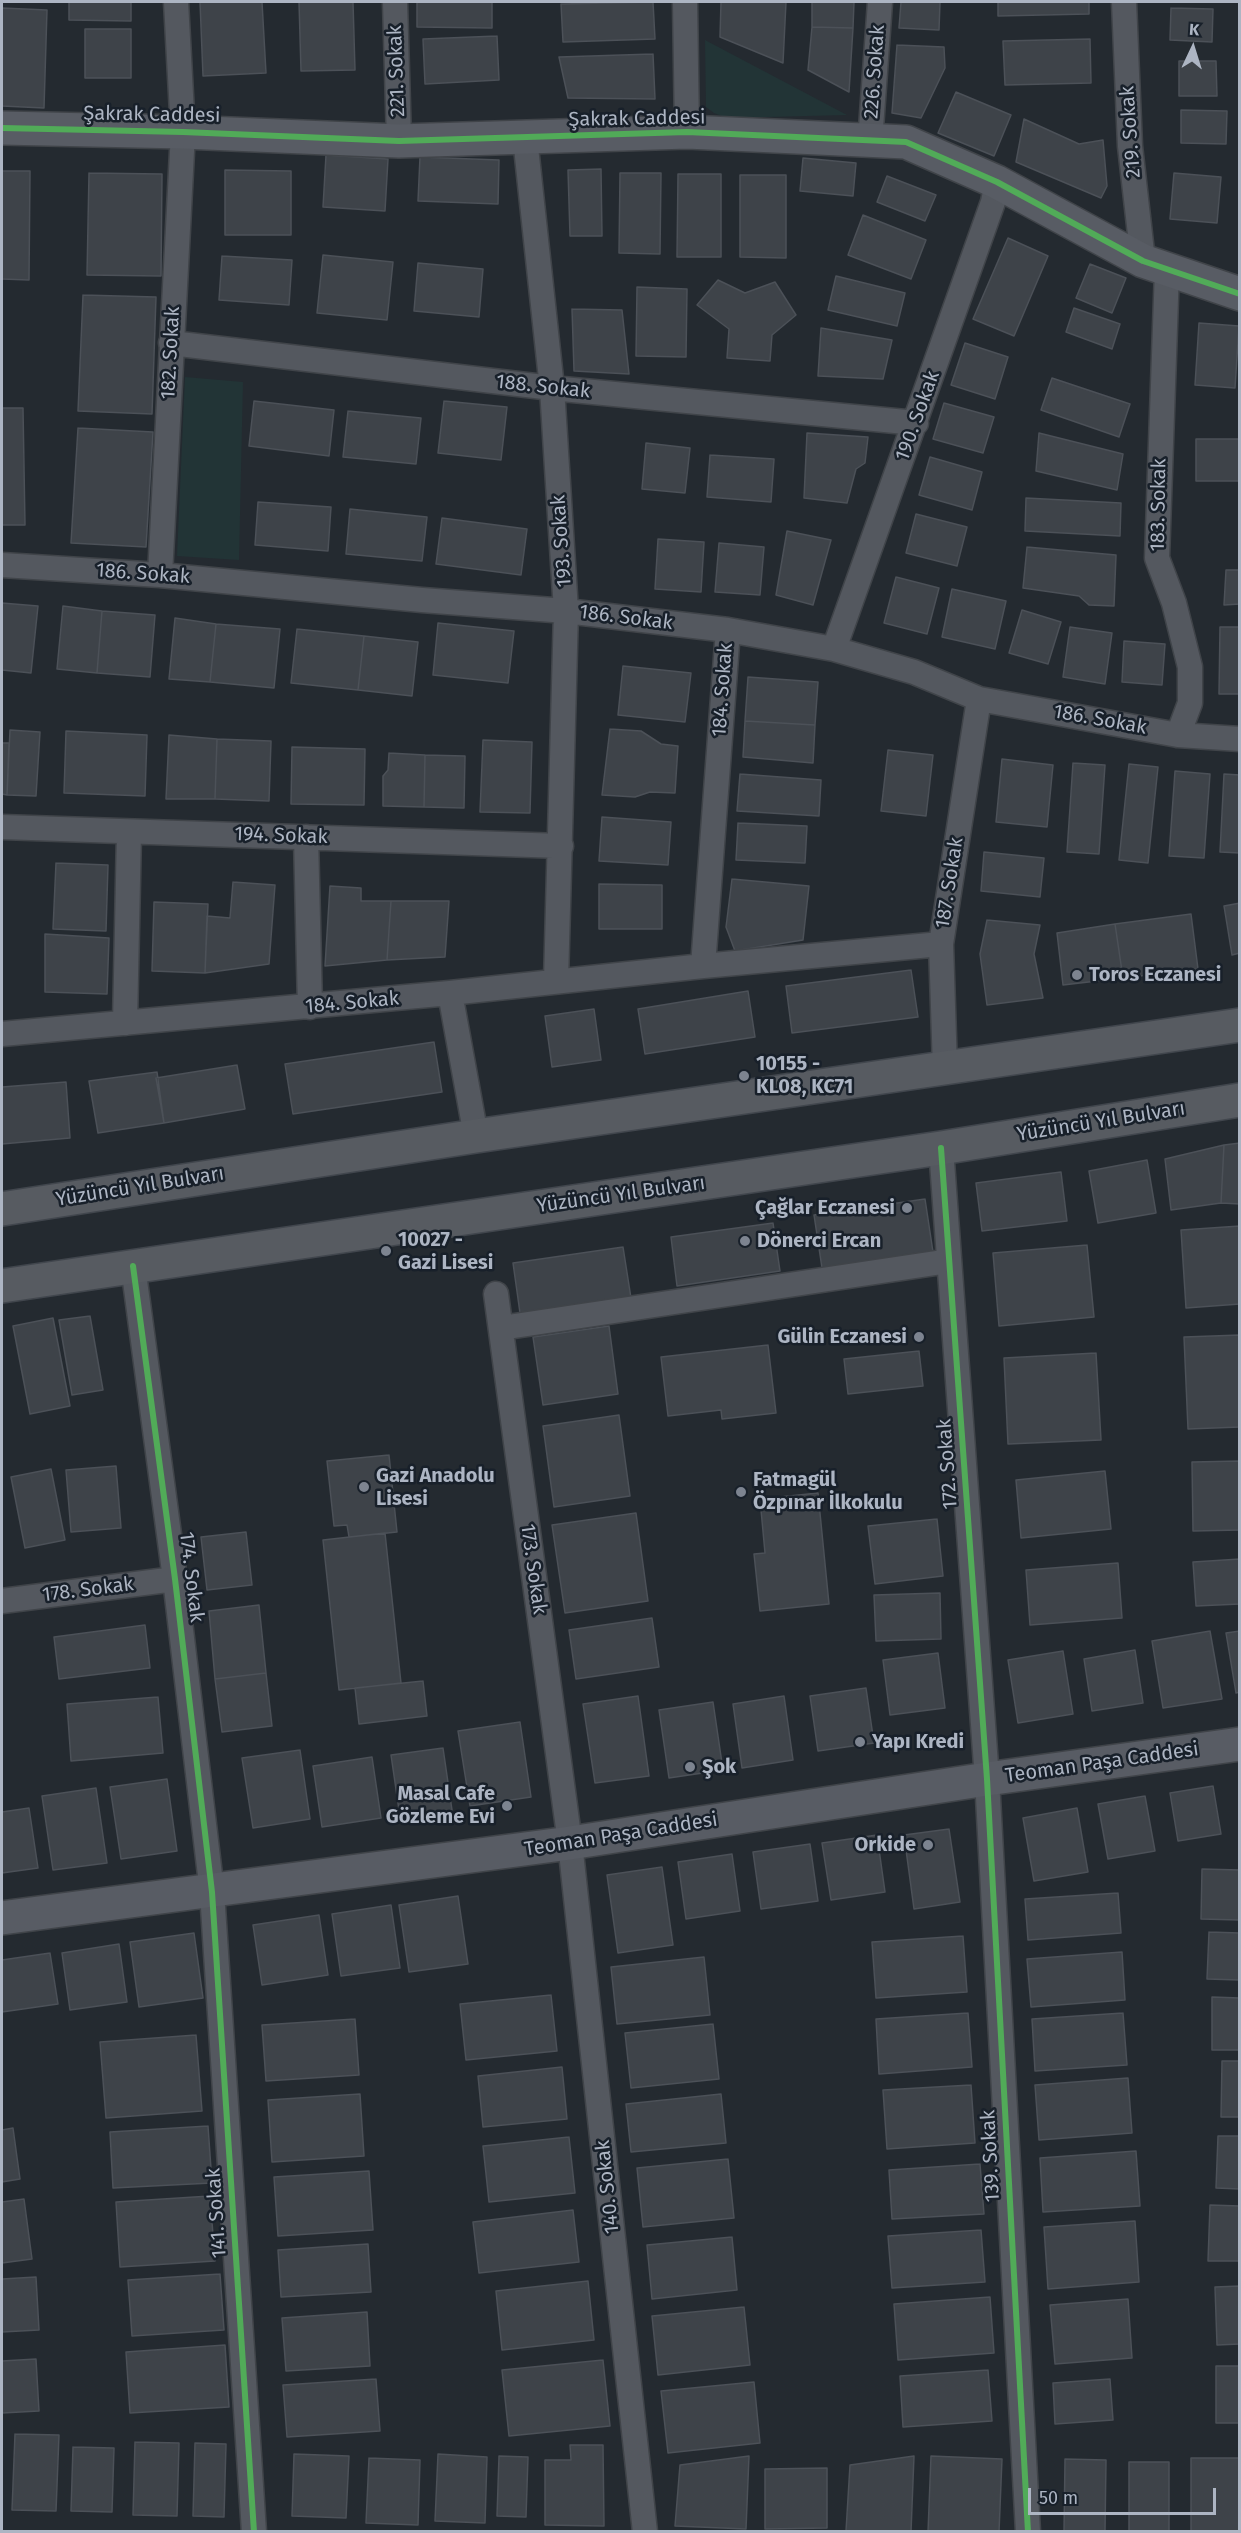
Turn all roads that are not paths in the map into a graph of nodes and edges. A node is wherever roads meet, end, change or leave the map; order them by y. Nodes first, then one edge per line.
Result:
1 (176, 2) edge
2 (395, 2) edge
3 (685, 2) edge
4 (880, 2) edge
5 (1124, 2) edge
6 (2, 128) edge
7 (183, 132) junction
8 (687, 132) junction
9 (525, 138) junction
10 (399, 141) junction
11 (870, 142) junction
12 (997, 182) junction
13 (1155, 265) junction
14 (1239, 294) edge
15 (171, 343) junction
16 (552, 388) junction
17 (916, 423) junction
18 (2, 566) edge
19 (160, 575) junction
20 (567, 611) junction
21 (728, 630) junction
22 (834, 648) junction
23 (979, 699) junction
24 (1178, 735) junction
25 (1239, 739) edge
26 (2, 827) edge
27 (129, 832) junction
28 (306, 837) junction
29 (561, 846) junction
30 (941, 944) junction
31 (703, 966) junction
32 (556, 981) junction
33 (450, 993) junction
34 (310, 1007) junction
35 (125, 1023) junction
36 (1239, 1025) edge
37 (2, 1034) edge
38 (945, 1069) junction
39 (1239, 1100) edge
40 (476, 1136) junction
41 (941, 1148) junction
42 (2, 1209) edge
43 (950, 1261) junction
44 (133, 1266) junction
45 (2, 1286) edge
46 (496, 1294) dead end
47 (501, 1328) junction
48 (175, 1579) junction
49 (2, 1601) edge
50 (1239, 1744) edge
51 (987, 1779) junction
52 (570, 1843) junction
53 (212, 1892) junction
54 (2, 1918) edge
55 (254, 2532) edge
56 (645, 2532) edge
57 (1028, 2532) edge

1 - 7 street, 182. Sokak
2 - 10 street, 221. Sokak
3 - 8 street
4 - 11 street, 226. Sokak
5 - 13 street, 219. Sokak
6 - 7 street, Şakrak Caddesi
7 - 10 street, Şakrak Caddesi
7 - 15 street, 182. Sokak
8 - 9 street, Şakrak Caddesi
8 - 11 street, Şakrak Caddesi
9 - 10 street, Şakrak Caddesi
9 - 16 street, 193. Sokak
11 - 12 street, Şakrak Caddesi
12 - 13 street, Şakrak Caddesi
12 - 17 street, 190. Sokak
13 - 14 street, Şakrak Caddesi
13 - 24 street, 183. Sokak
15 - 16 street, 188. Sokak
15 - 19 street, 182. Sokak
16 - 17 street, 188. Sokak
16 - 20 street, 193. Sokak
17 - 22 street, 190. Sokak
18 - 19 street, 186. Sokak
19 - 20 street, 186. Sokak
20 - 21 street, 186. Sokak
20 - 29 street, 193. Sokak
21 - 22 street, 186. Sokak
21 - 31 street, 184. Sokak
22 - 23 street, 186. Sokak
23 - 24 street, 186. Sokak
23 - 30 street, 187. Sokak
24 - 25 street, 186. Sokak
26 - 27 street, 194. Sokak
27 - 28 street, 194. Sokak
27 - 35 street
28 - 29 street, 194. Sokak
28 - 34 street
29 - 32 street, 193. Sokak
30 - 31 street, 184. Sokak
30 - 38 street, 187. Sokak
31 - 32 street, 184. Sokak
32 - 33 street, 184. Sokak
33 - 34 street, 184. Sokak
33 - 40 street
34 - 35 street, 184. Sokak
35 - 37 street, 184. Sokak
36 - 38 main road, Yüzüncü Yıl Bulvarı
38 - 40 main road, Yüzüncü Yıl Bulvarı
39 - 41 main road, Yüzüncü Yıl Bulvarı
40 - 42 main road, Yüzüncü Yıl Bulvarı
41 - 43 street, 172. Sokak
41 - 44 main road, Yüzüncü Yıl Bulvarı
43 - 47 street
43 - 51 street, 172. Sokak
44 - 45 main road, Yüzüncü Yıl Bulvarı
44 - 48 street, 174. Sokak
46 - 47 street, 173. Sokak
47 - 52 street, 173. Sokak
48 - 49 street, 178. Sokak
48 - 53 street, 174. Sokak
50 - 51 street, Teoman Paşa Caddesi
51 - 52 street, Teoman Paşa Caddesi
51 - 57 street, 139. Sokak
52 - 53 street, Teoman Paşa Caddesi
52 - 56 street, 140. Sokak
53 - 54 street, Teoman Paşa Caddesi
53 - 55 street, 141. Sokak

